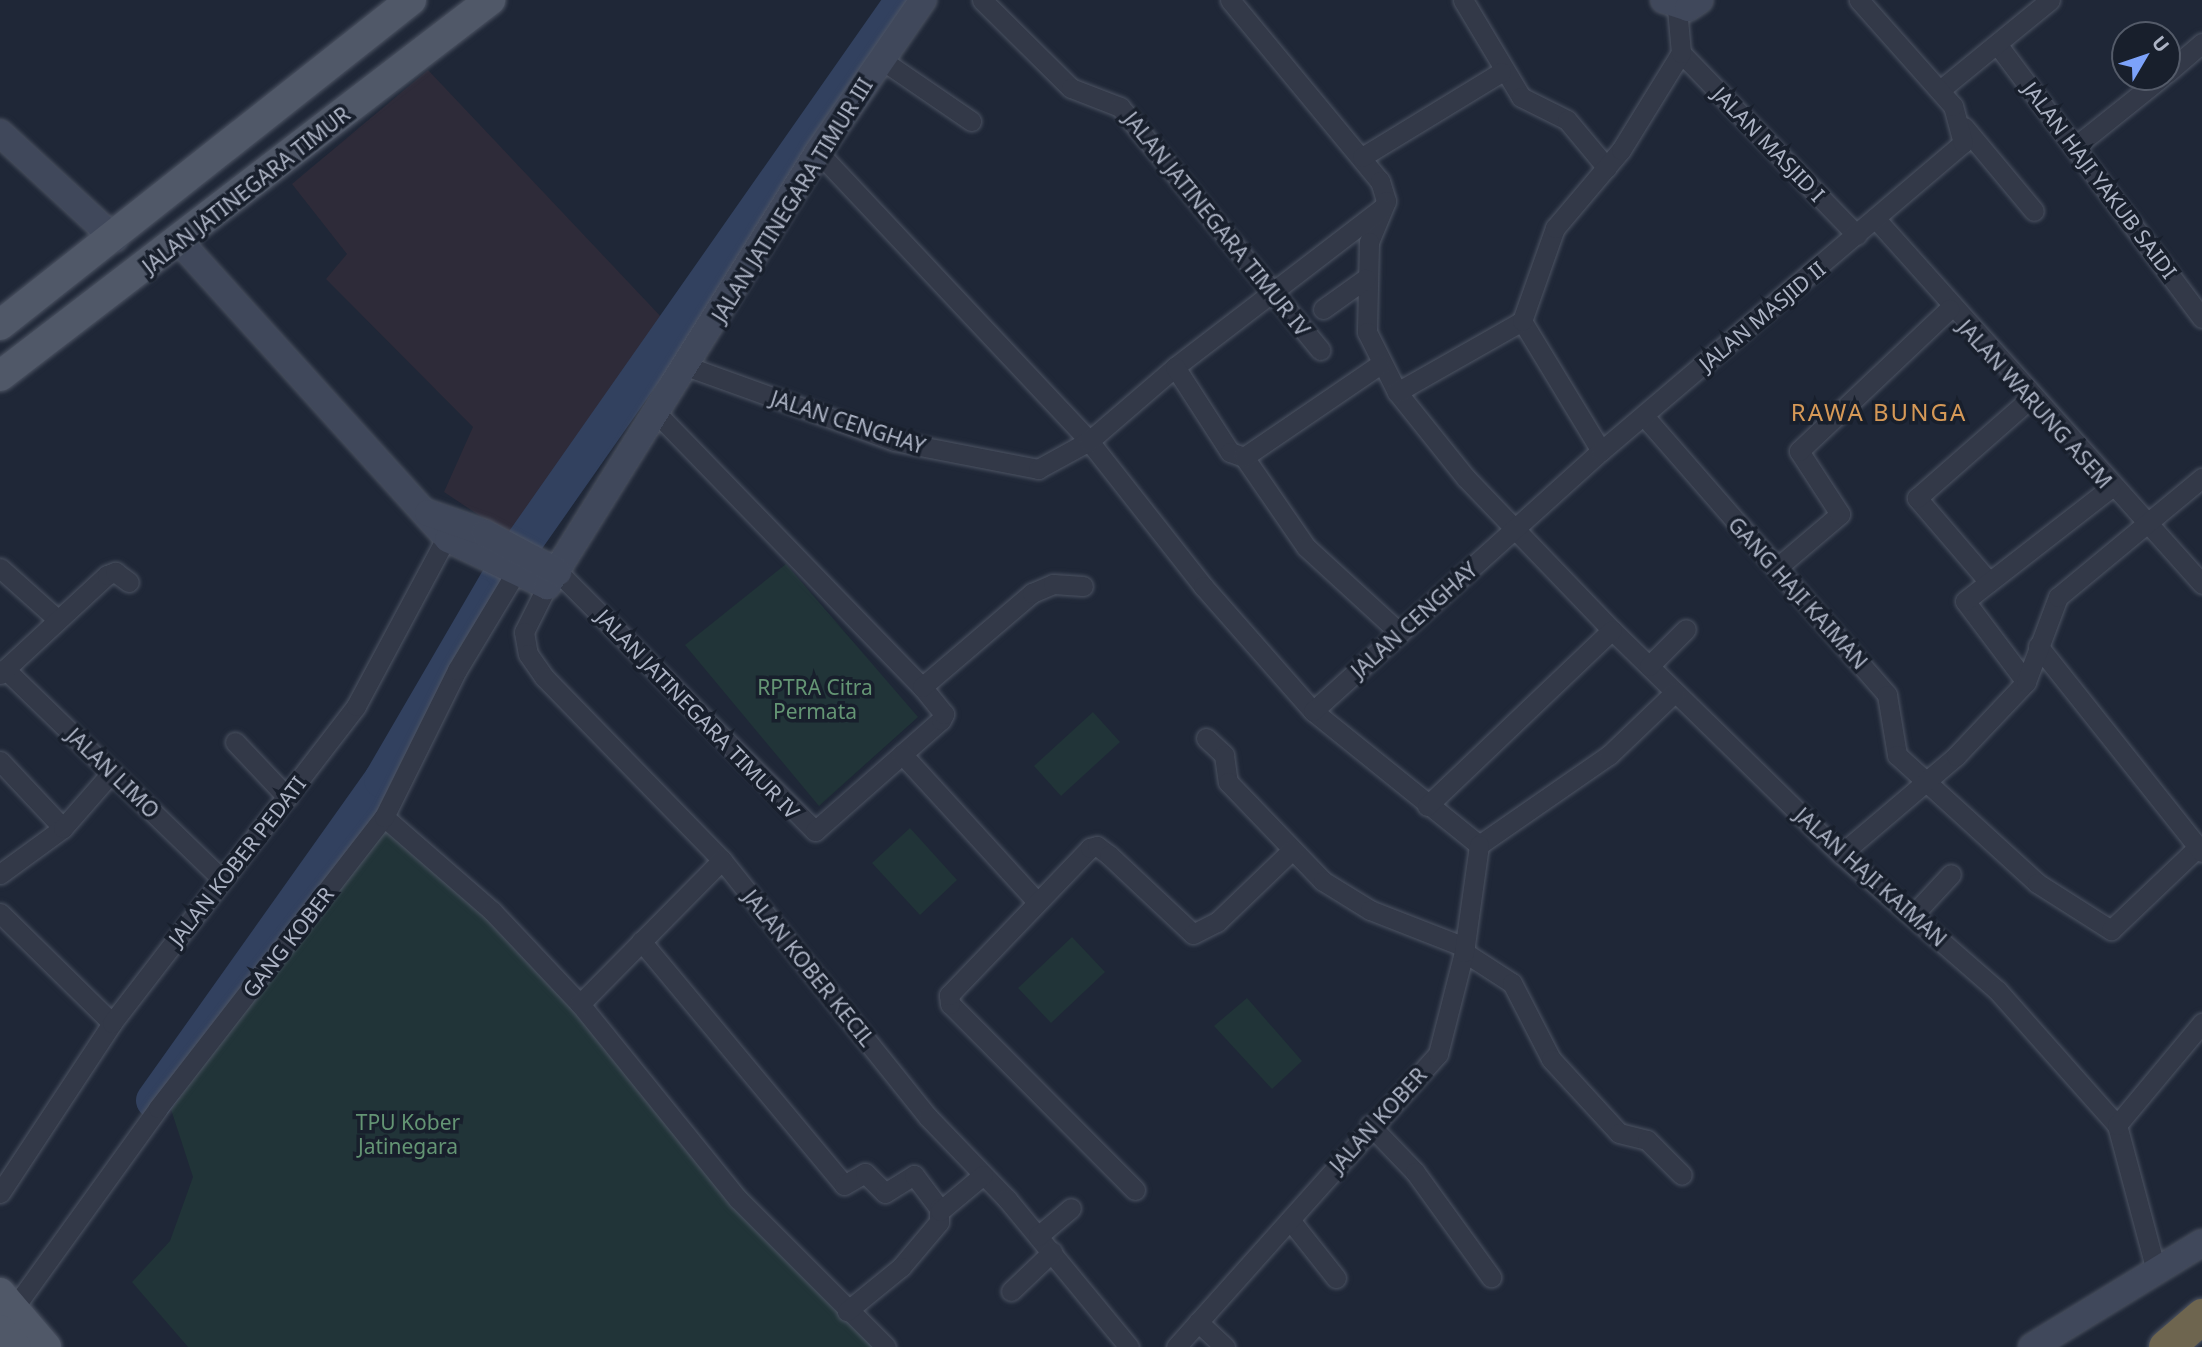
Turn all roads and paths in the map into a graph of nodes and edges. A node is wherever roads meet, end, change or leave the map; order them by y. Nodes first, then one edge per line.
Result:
1 (411, 0) edge
2 (490, 0) edge
3 (923, 0) edge
4 (982, 0) edge
5 (1230, 0) edge
6 (1462, 0) edge
7 (1858, 0) edge
8 (2050, 0) edge
9 (1681, 3) edge
10 (2202, 43) edge
11 (1997, 44) junction
12 (1681, 53) junction
13 (882, 60) junction
14 (2181, 60) edge
15 (1501, 72) junction
16 (1940, 90) junction
17 (2144, 91) edge
18 (971, 121) dead end
19 (1964, 127) junction
20 (0, 134) edge
21 (2077, 145) junction
22 (818, 152) junction
23 (1362, 158) junction
24 (1607, 168) junction
25 (1385, 207) junction
26 (2034, 211) dead end
27 (1875, 218) junction
28 (1857, 235) junction
29 (115, 239) junction
30 (179, 241) junction
31 (1365, 279) junction
32 (1274, 290) junction
33 (2198, 306) edge
34 (1323, 309) dead end
35 (1950, 309) junction
36 (6, 321) edge
37 (1522, 321) junction
38 (36, 348) junction
39 (1320, 350) dead end
40 (1379, 365) junction
41 (686, 366) junction
42 (1175, 367) junction
43 (0, 376) edge
44 (1397, 392) junction
45 (2031, 398) junction
46 (657, 414) junction
47 (1644, 416) junction
48 (1089, 441) junction
49 (1601, 450) junction
50 (1244, 457) junction
51 (2202, 478) edge
52 (2110, 488) junction
53 (2147, 527) junction
54 (452, 529) junction
55 (1516, 529) junction
56 (519, 560) junction
57 (1779, 566) junction
58 (0, 568) edge
59 (552, 579) junction
60 (129, 582) dead end
61 (1989, 582) junction
62 (2202, 583) edge
63 (1083, 586) dead end
64 (57, 619) junction
65 (1686, 629) dead end
66 (1612, 630) junction
67 (1400, 633) junction
68 (2038, 646) junction
69 (1649, 666) junction
70 (3, 671) edge
71 (2026, 682) junction
72 (922, 687) junction
73 (1675, 692) junction
74 (1313, 711) junction
75 (1206, 738) dead end
76 (235, 742) dead end
77 (902, 754) junction
78 (0, 761) edge
79 (112, 772) junction
80 (1924, 781) junction
81 (287, 797) junction
82 (1427, 806) junction
83 (384, 817) junction
84 (63, 828) junction
85 (1479, 845) junction
86 (1292, 850) junction
87 (2199, 850) edge
88 (1841, 854) junction
89 (722, 860) junction
90 (0, 874) edge
91 (1951, 874) dead end
92 (221, 878) junction
93 (1037, 902) junction
94 (0, 913) edge
95 (1912, 916) junction
96 (641, 941) junction
97 (1465, 949) junction
98 (580, 1004) junction
99 (112, 1023) junction
100 (2202, 1023) edge
101 (1370, 1125) junction
102 (2117, 1125) junction
103 (983, 1175) junction
104 (1682, 1175) dead end
105 (1135, 1190) dead end
106 (0, 1193) edge
107 (1071, 1208) dead end
108 (940, 1211) junction
109 (1290, 1220) junction
110 (1038, 1236) junction
111 (2202, 1243) edge
112 (1052, 1252) junction
113 (2155, 1267) junction
114 (1491, 1277) dead end
115 (1336, 1278) dead end
116 (1011, 1291) dead end
117 (6, 1309) edge
118 (847, 1311) junction
119 (2202, 1316) edge
120 (1198, 1322) junction
121 (2202, 1327) edge
122 (16, 1347) edge
123 (47, 1347) edge
124 (886, 1347) edge
125 (1129, 1347) edge
126 (1175, 1347) edge
127 (1225, 1347) edge
128 (2032, 1347) edge
129 (2166, 1347) edge
130 (2172, 1347) edge
131 (2181, 1347) edge

1 - 29 main road, JALAN JATINEGARA TIMUR
2 - 30 main road, JALAN JATINEGARA TIMUR
3 - 13 street, JALAN JATINEGARA TIMUR III
4 - 32 street, JALAN JATINEGARA TIMUR IV
5 - 23 street
6 - 15 street
7 - 16 street
8 - 11 street
9 - 12 street
10 - 14 street
11 - 16 street
11 - 21 street, JALAN HAJI YAKUB SAIDI
12 - 24 street
12 - 28 street, JALAN MASJID I
13 - 18 street
13 - 22 street, JALAN JATINEGARA TIMUR III
15 - 23 street
15 - 24 street
16 - 19 street
17 - 21 street
19 - 26 street
19 - 27 street, JALAN MASJID II
20 - 29 street
21 - 33 street, JALAN HAJI YAKUB SAIDI
22 - 41 street, JALAN JATINEGARA TIMUR III
22 - 48 street
23 - 25 street
24 - 37 street
25 - 31 street, JALAN HAJI KAIMAN
25 - 32 street, JALAN CENGHAY
27 - 28 street, JALAN MASJID II
27 - 35 street, JALAN WARUNG ASEM
28 - 47 street, JALAN MASJID II
29 - 36 main road, JALAN JATINEGARA TIMUR
30 - 38 main road, JALAN JATINEGARA TIMUR
30 - 54 street, JALAN JATINEGARA TIMUR IV
31 - 34 street
31 - 40 street, JALAN HAJI KAIMAN
32 - 39 street, JALAN JATINEGARA TIMUR IV
32 - 42 street, JALAN CENGHAY
35 - 45 street, JALAN WARUNG ASEM
35 - 57 street
36 - 38 main road
37 - 44 street
37 - 49 street
38 - 43 main road, JALAN JATINEGARA TIMUR
40 - 44 street, JALAN HAJI KAIMAN
40 - 50 street
41 - 46 street
41 - 48 street, JALAN CENGHAY
42 - 48 street, JALAN CENGHAY
42 - 50 street
44 - 55 street, JALAN HAJI KAIMAN
45 - 52 street, JALAN WARUNG ASEM
45 - 61 street
46 - 59 street
46 - 72 street, JALAN JATINEGARA TIMUR IV
47 - 49 street, JALAN MASJID II
47 - 57 street, GANG HAJI KAIMAN
48 - 74 street
49 - 55 street, JALAN MASJID II
50 - 67 street
51 - 53 street
52 - 53 street, JALAN WARUNG ASEM
52 - 61 street
53 - 62 street, JALAN WARUNG ASEM
53 - 68 street
54 - 56 street, JALAN JATINEGARA TIMUR IV
54 - 81 street, JALAN KOBER PEDATI
55 - 66 street, JALAN HAJI KAIMAN
55 - 67 street, JALAN CENGHAY
56 - 59 street, JALAN JATINEGARA TIMUR IV
56 - 83 street, GANG KOBER
57 - 80 street, GANG HAJI KAIMAN
58 - 64 street
59 - 77 street, JALAN JATINEGARA TIMUR IV
59 - 89 street, JALAN KOBER KECIL
60 - 64 street
61 - 71 street
63 - 72 street
64 - 70 street
65 - 69 street
66 - 69 street, JALAN HAJI KAIMAN
66 - 82 street
67 - 74 street, JALAN CENGHAY
68 - 71 street
68 - 87 street
69 - 73 street, JALAN HAJI KAIMAN
70 - 79 street, JALAN LIMO
71 - 80 street
72 - 77 street, JALAN JATINEGARA TIMUR IV
73 - 85 street
73 - 88 street, JALAN HAJI KAIMAN
74 - 82 street
75 - 86 street
76 - 81 street
77 - 93 street
78 - 84 street
79 - 84 street
79 - 92 street, JALAN LIMO
80 - 87 street, GANG HAJI KAIMAN
80 - 88 street
81 - 92 street, JALAN KOBER PEDATI
82 - 85 street
83 - 98 street
83 - 117 street, GANG KOBER
84 - 90 street
85 - 97 street, JALAN KOBER
86 - 93 street
86 - 97 street
88 - 95 street, JALAN HAJI KAIMAN
89 - 96 street
89 - 103 street, JALAN KOBER KECIL
91 - 95 street
92 - 99 street, JALAN KOBER PEDATI
93 - 105 street
94 - 99 street
95 - 102 street, JALAN HAJI KAIMAN
96 - 98 street
96 - 108 street
97 - 101 street, JALAN KOBER
97 - 104 street
98 - 118 street
99 - 106 street, JALAN KOBER PEDATI
100 - 102 street
101 - 109 street, JALAN KOBER
101 - 114 street
102 - 113 street, JALAN HAJI KAIMAN
103 - 108 street
103 - 110 street, JALAN KOBER KECIL
107 - 110 street
108 - 118 street
109 - 115 street
109 - 120 street, JALAN KOBER
110 - 112 street, JALAN KOBER KECIL
111 - 113 street
112 - 116 street
112 - 125 street, JALAN KOBER KECIL
113 - 128 street
117 - 122 main road
117 - 123 main road
118 - 124 street
119 - 129 highway
120 - 126 street, JALAN KOBER
120 - 127 street
121 - 130 highway
121 - 131 highway

